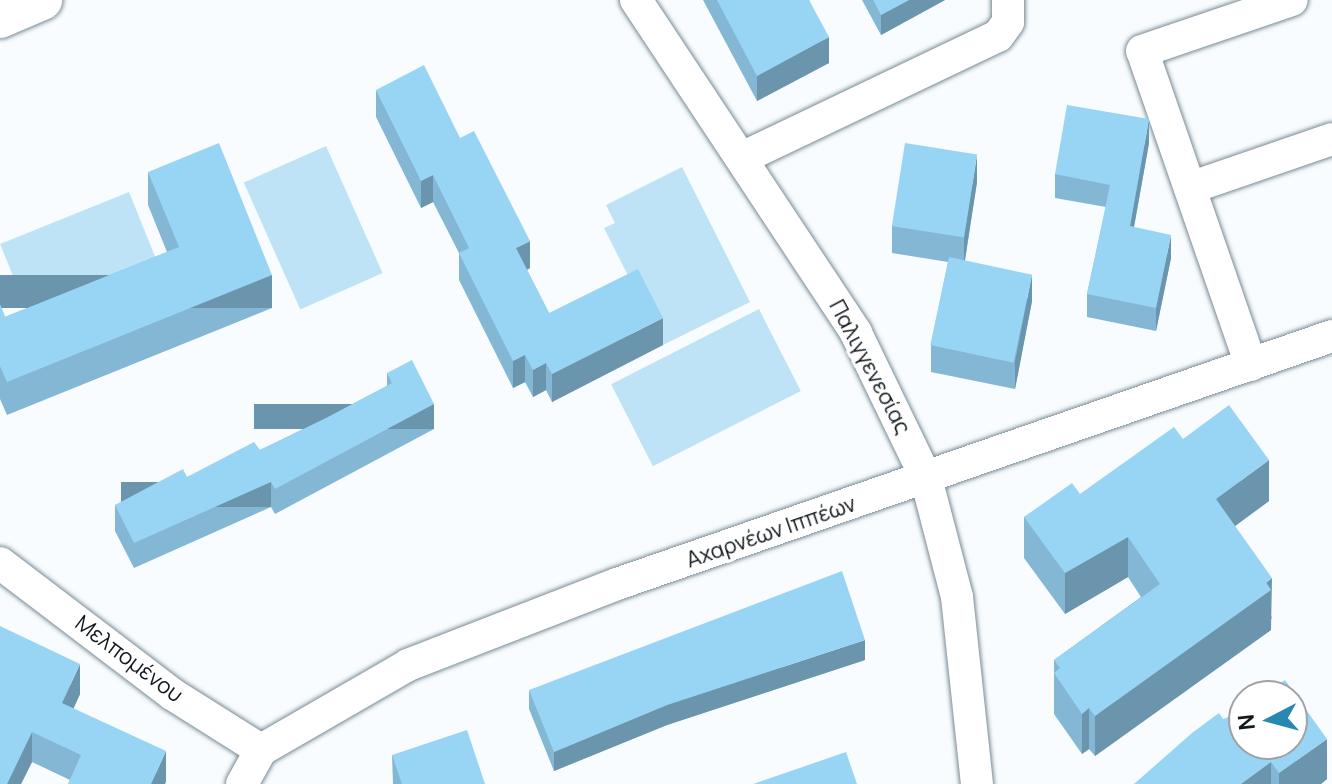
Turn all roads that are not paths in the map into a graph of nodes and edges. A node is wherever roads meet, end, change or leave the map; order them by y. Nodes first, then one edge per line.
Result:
1 (42, 0) edge
2 (636, 0) edge
3 (1008, 0) edge
4 (1292, 0) edge
5 (0, 18) edge
6 (1332, 139) edge
7 (744, 157) junction
8 (1190, 188) junction
9 (1332, 336) edge
10 (1251, 365) junction
11 (926, 478) junction
12 (5, 577) edge
13 (261, 750) junction
14 (242, 784) edge
15 (977, 784) edge

1 - 5 street
2 - 7 street, Παλιγγενεσίας
3 - 7 street
4 - 8 street
6 - 8 street
7 - 11 street, Παλιγγενεσίας
8 - 10 street
9 - 10 street, Αχαρνέων Ιππέων
10 - 11 street, Αχαρνέων Ιππέων
11 - 13 street, Αχαρνέων Ιππέων
11 - 15 street, Παλιγγενεσίας
12 - 13 street, Μελπομένου
13 - 14 street

